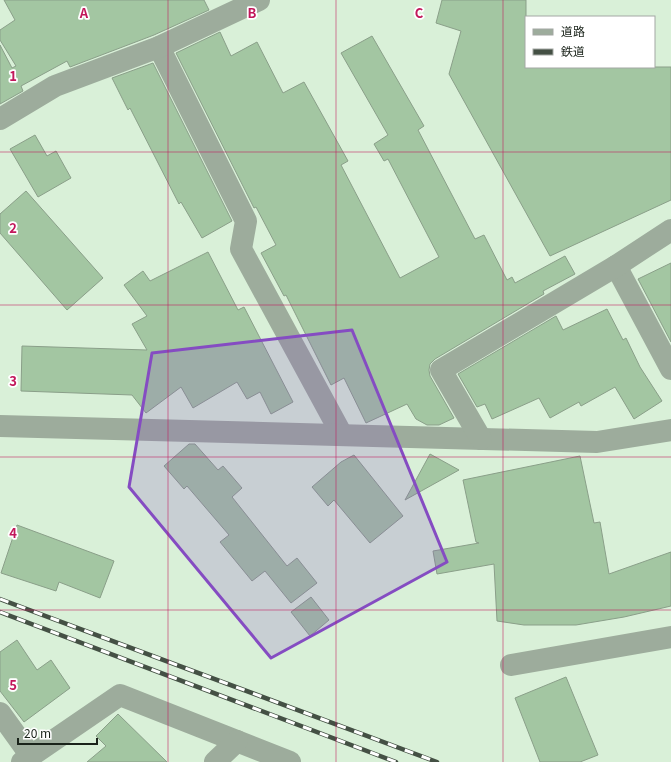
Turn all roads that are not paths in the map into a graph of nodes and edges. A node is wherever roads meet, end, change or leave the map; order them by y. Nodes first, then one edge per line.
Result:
1 (260, 0) edge
2 (159, 47) junction
3 (0, 119) edge
4 (670, 233) edge
5 (616, 266) junction
6 (671, 369) edge
7 (0, 426) edge
8 (671, 430) edge
9 (342, 435) junction
10 (481, 439) junction
11 (671, 637) edge
12 (511, 665) dead end
13 (0, 713) edge
14 (237, 741) junction
15 (27, 759) edge
16 (215, 762) edge
17 (290, 762) edge

1 - 2 street
2 - 3 street
2 - 9 street
4 - 5 street
5 - 6 street
5 - 10 street
7 - 9 street
8 - 10 street
9 - 10 street
11 - 12 street
13 - 15 street
14 - 15 street
14 - 16 street
14 - 17 street

